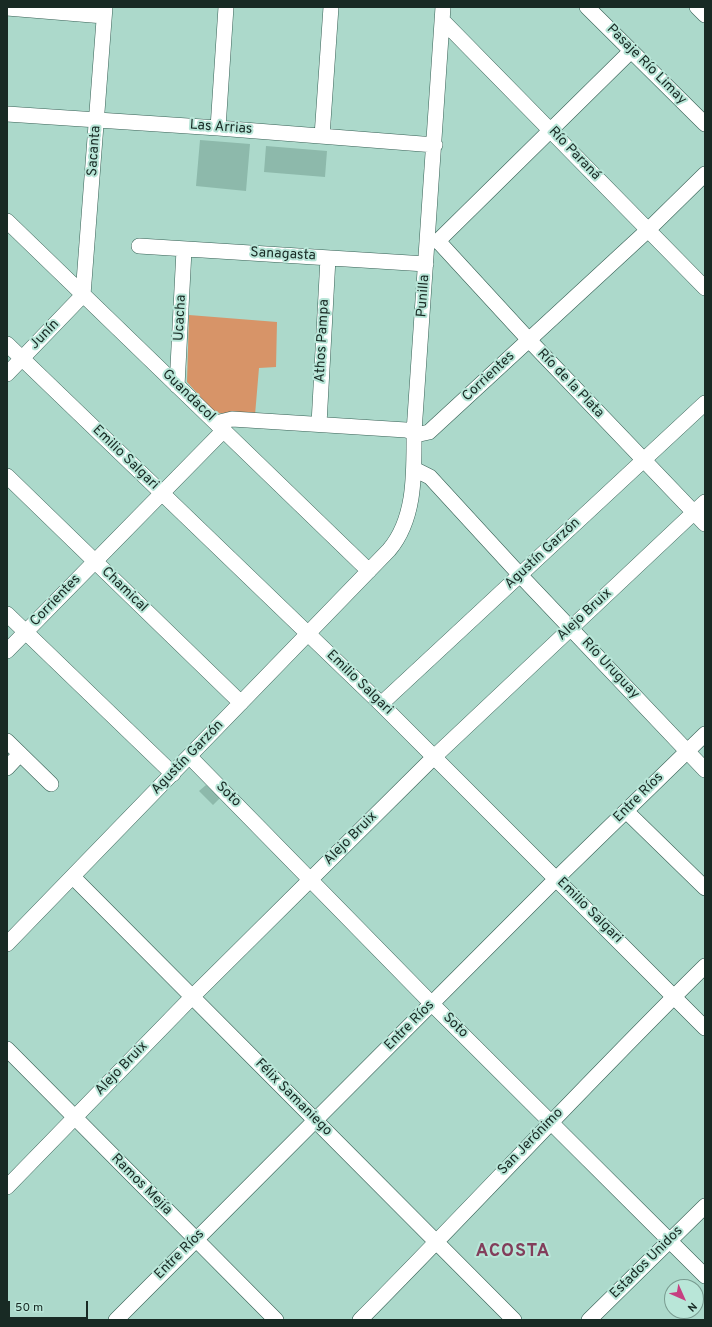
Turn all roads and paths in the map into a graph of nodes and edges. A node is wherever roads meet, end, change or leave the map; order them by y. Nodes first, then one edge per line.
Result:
1 (226, 7) edge
2 (331, 7) edge
3 (587, 7) edge
4 (697, 7) edge
5 (7, 8) edge
6 (105, 11) edge
7 (443, 13) edge
8 (705, 15) edge
9 (631, 51) junction
10 (7, 114) edge
11 (97, 120) junction
12 (705, 124) edge
13 (218, 128) junction
14 (551, 130) junction
15 (322, 136) junction
16 (435, 145) junction
17 (705, 174) edge
18 (7, 221) edge
19 (648, 230) junction
20 (433, 241) junction
21 (139, 246) dead end
22 (184, 250) junction
23 (328, 258) junction
24 (426, 264) junction
25 (705, 288) edge
26 (84, 295) junction
27 (529, 340) junction
28 (7, 344) edge
29 (22, 358) junction
30 (7, 374) edge
31 (177, 386) junction
32 (705, 403) edge
33 (319, 424) junction
34 (219, 427) junction
35 (414, 432) junction
36 (643, 460) junction
37 (414, 469) junction
38 (7, 476) edge
39 (161, 493) junction
40 (705, 502) edge
41 (694, 512) junction
42 (705, 524) edge
43 (95, 562) junction
44 (369, 571) junction
45 (520, 576) junction
46 (7, 614) edge
47 (571, 628) junction
48 (26, 632) junction
49 (308, 634) junction
50 (7, 651) edge
51 (241, 703) junction
52 (381, 704) junction
53 (705, 734) edge
54 (7, 741) edge
55 (687, 750) junction
56 (20, 754) junction
57 (190, 757) junction
58 (433, 758) junction
59 (7, 768) edge
60 (705, 770) edge
61 (173, 774) junction
62 (51, 784) dead end
63 (626, 811) junction
64 (73, 876) junction
65 (311, 879) junction
66 (556, 879) junction
67 (705, 888) edge
68 (7, 944) edge
69 (705, 966) edge
70 (193, 996) junction
71 (674, 997) junction
72 (432, 1004) junction
73 (705, 1028) edge
74 (7, 1050) edge
75 (74, 1118) junction
76 (315, 1120) junction
77 (550, 1122) junction
78 (7, 1187) edge
79 (705, 1206) edge
80 (195, 1239) junction
81 (669, 1241) junction
82 (436, 1243) junction
83 (705, 1276) edge
84 (116, 1320) edge
85 (276, 1320) edge
86 (360, 1320) edge
87 (514, 1320) edge
88 (589, 1320) edge

1 - 13 street
2 - 15 street
3 - 9 street, Pasaje Río Limay
4 - 8 street
5 - 6 street
6 - 11 street, Sacanta
7 - 14 street, Río Paraná
7 - 16 street, Punilla
9 - 12 street, Pasaje Río Limay
9 - 14 street
10 - 11 street, Las Arrias
11 - 13 street, Las Arrias
11 - 26 street, Sacanta
13 - 15 street, Las Arrias
14 - 19 street, Río Paraná
14 - 20 street
15 - 16 street, Las Arrias
16 - 20 street, Punilla
17 - 19 street, Corrientes
18 - 26 street, Guandacol
19 - 25 street, Río Paraná
19 - 27 street, Corrientes
20 - 24 street, Punilla
20 - 27 street, Río de la Plata
21 - 22 street, Sanagasta
22 - 23 street, Sanagasta
22 - 31 street, Ucacha
23 - 24 street, Sanagasta
23 - 33 street, Athos Pampa
24 - 35 street, Punilla
26 - 29 street, Junín
26 - 31 street, Guandacol
27 - 35 street, Corrientes
27 - 36 street, Río de la Plata
28 - 29 street, Emilio Salgari
29 - 30 street, Junín
29 - 39 street, Emilio Salgari
31 - 34 street, Guandacol
32 - 36 street, Agustín Garzón
33 - 34 street, Corrientes
33 - 35 street, Corrientes
34 - 39 street, Corrientes
34 - 44 street, Guandacol
35 - 37 street, Punilla
36 - 41 street, Río de la Plata
36 - 45 street, Agustín Garzón
37 - 44 street, Punilla
37 - 45 street, Río Uruguay
38 - 43 street, Chamical
39 - 43 street, Corrientes
39 - 49 street, Emilio Salgari
40 - 41 street, Alejo Bruix
41 - 42 street, Río de la Plata
41 - 47 street, Alejo Bruix
43 - 48 street, Corrientes
43 - 51 street, Chamical
44 - 49 street, Agustín Garzón
45 - 47 street, Río Uruguay
45 - 52 street, Agustín Garzón
46 - 48 street
47 - 55 street, Río Uruguay
47 - 58 street, Alejo Bruix
48 - 50 street, Corrientes
48 - 61 street
49 - 51 street, Agustín Garzón
49 - 52 street, Emilio Salgari
51 - 57 street, Agustín Garzón
52 - 58 street, Emilio Salgari
53 - 55 street, Entre Ríos
54 - 56 street
55 - 60 street, Río Uruguay
55 - 63 street, Entre Ríos
56 - 59 street
56 - 62 street
57 - 61 street, Agustín Garzón
57 - 65 street, Soto
58 - 65 street, Alejo Bruix
58 - 66 street, Emilio Salgari
61 - 64 street, Agustín Garzón
63 - 66 street, Entre Ríos
63 - 67 street
64 - 68 street, Agustín Garzón
64 - 70 street, Félix Samaniego
65 - 70 street, Alejo Bruix
65 - 72 street, Soto
66 - 71 street, Emilio Salgari
66 - 72 street, Entre Ríos
69 - 71 street, San Jerónimo
70 - 75 street, Alejo Bruix
70 - 76 street, Félix Samaniego
71 - 73 street, Emilio Salgari
71 - 77 street, San Jerónimo
72 - 76 street, Entre Ríos
72 - 77 street, Soto
74 - 75 street, Ramos Mejía
75 - 78 street, Alejo Bruix
75 - 80 street, Ramos Mejía
76 - 80 street, Entre Ríos
76 - 82 street, Félix Samaniego
77 - 81 street, Soto
77 - 82 street, San Jerónimo
79 - 81 street, Estados Unidos
80 - 84 street, Entre Ríos
80 - 85 street, Ramos Mejía
81 - 83 street, Soto
81 - 88 street, Estados Unidos
82 - 86 street, San Jerónimo
82 - 87 street, Félix Samaniego

